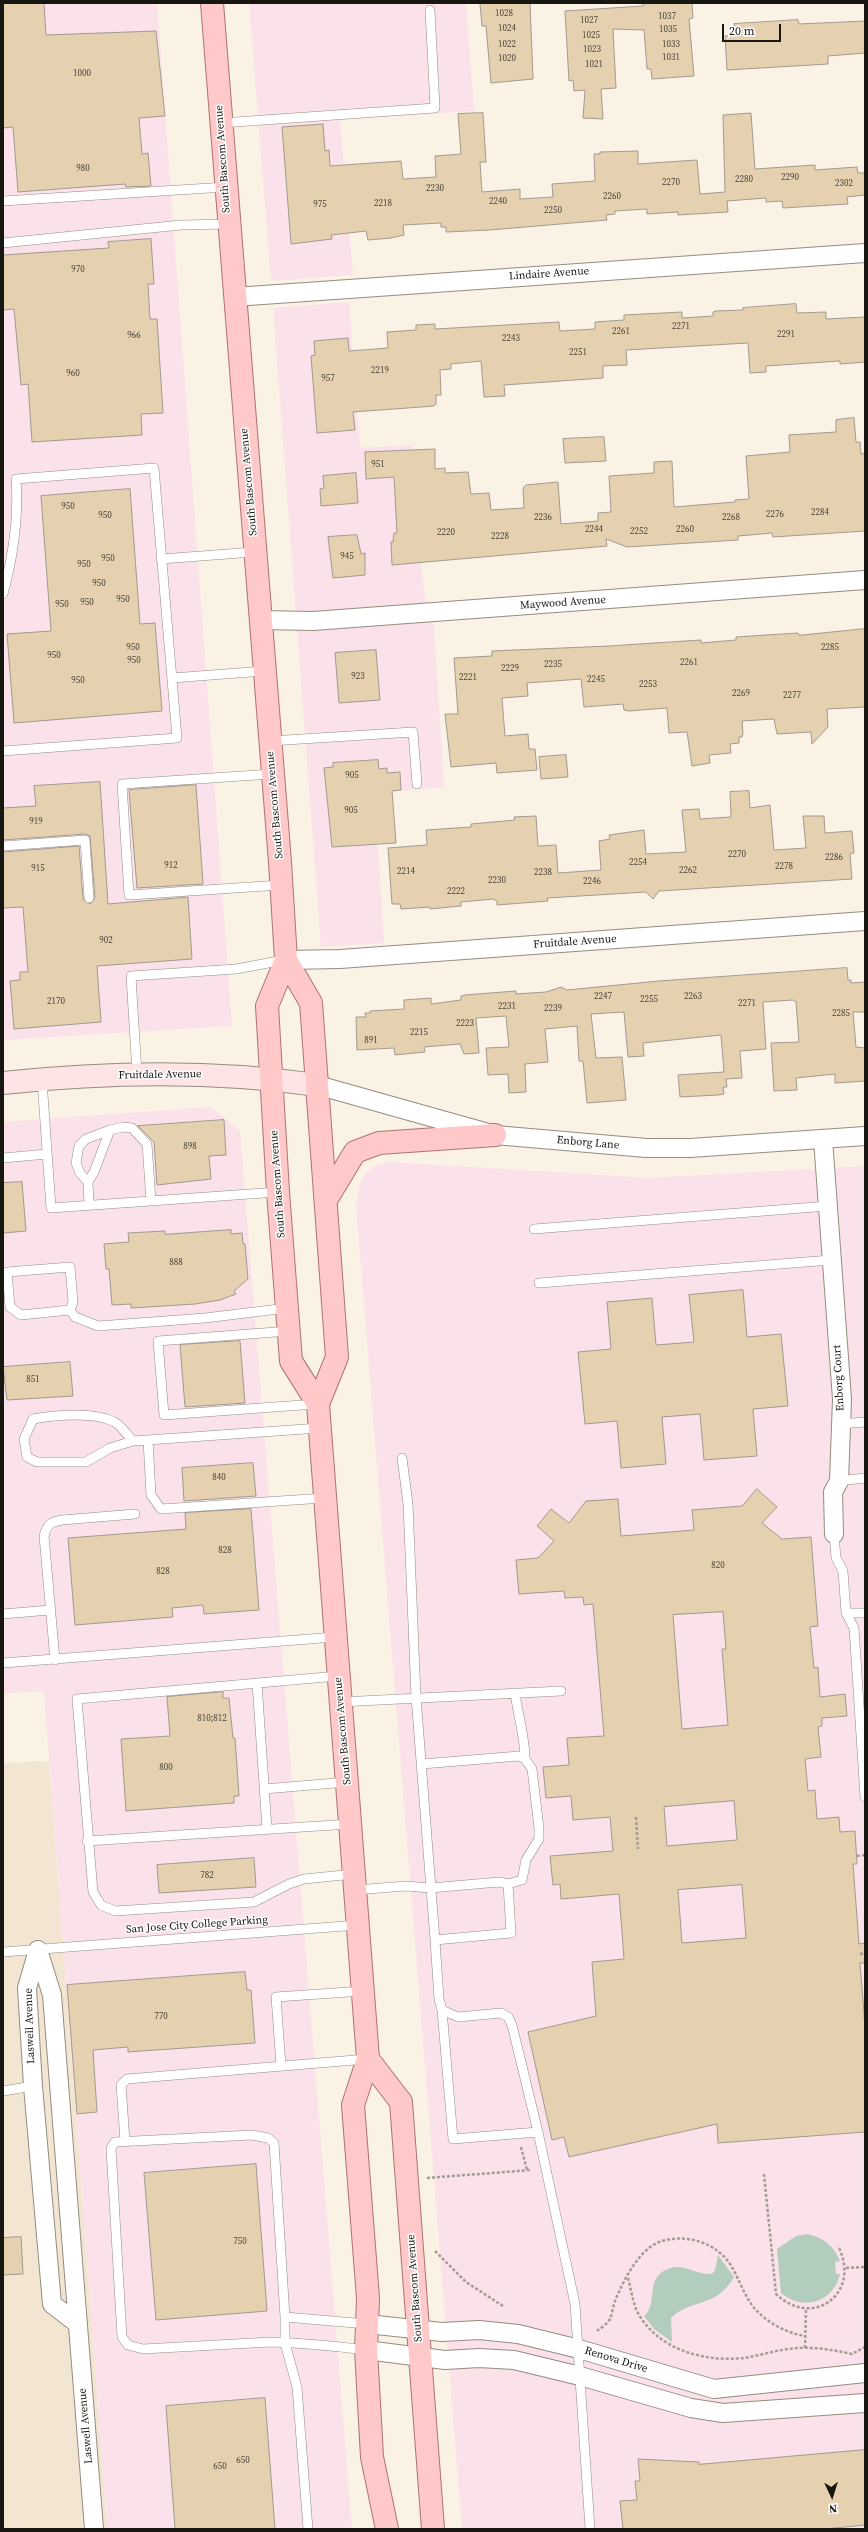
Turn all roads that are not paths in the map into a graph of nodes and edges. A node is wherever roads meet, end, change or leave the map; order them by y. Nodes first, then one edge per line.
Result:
1 (212, 3) edge
2 (430, 10) dead end
3 (221, 123) junction
4 (226, 187) junction
5 (3, 201) edge
6 (228, 224) junction
7 (3, 243) edge
8 (865, 253) edge
9 (234, 297) junction
10 (254, 552) junction
11 (162, 559) junction
12 (865, 580) edge
13 (3, 594) edge
14 (260, 620) junction
15 (264, 671) junction
16 (172, 678) junction
17 (269, 742) junction
18 (3, 751) edge
19 (272, 774) junction
20 (417, 784) dead end
21 (3, 846) edge
22 (281, 885) junction
23 (89, 898) dead end
24 (865, 921) edge
25 (286, 960) junction
26 (137, 1075) junction
27 (273, 1079) junction
28 (42, 1080) junction
29 (3, 1083) edge
30 (317, 1085) junction
31 (110, 1130) junction
32 (495, 1135) junction
33 (865, 1136) edge
34 (823, 1139) junction
35 (47, 1154) junction
36 (3, 1158) edge
37 (88, 1182) junction
38 (278, 1192) junction
39 (326, 1200) junction
40 (151, 1201) junction
41 (89, 1206) junction
42 (828, 1206) junction
43 (534, 1229) dead end
44 (831, 1260) junction
45 (539, 1283) dead end
46 (287, 1308) junction
47 (70, 1310) junction
48 (289, 1331) junction
49 (318, 1404) junction
50 (865, 1422) edge
51 (841, 1424) junction
52 (320, 1428) junction
53 (148, 1440) junction
54 (133, 1441) junction
55 (402, 1458) dead end
56 (865, 1478) edge
57 (839, 1481) junction
58 (324, 1498) junction
59 (135, 1514) dead end
60 (834, 1534) joint
61 (50, 1610) junction
62 (865, 1613) edge
63 (3, 1614) edge
64 (846, 1614) junction
65 (335, 1637) junction
66 (55, 1660) junction
67 (3, 1663) edge
68 (338, 1676) junction
69 (257, 1683) junction
70 (561, 1691) dead end
71 (515, 1693) junction
72 (416, 1697) junction
73 (340, 1702) junction
74 (525, 1759) junction
75 (422, 1764) junction
76 (347, 1782) junction
77 (264, 1789) junction
78 (865, 1797) edge
79 (350, 1824) junction
80 (267, 1829) junction
81 (87, 1841) junction
82 (354, 1882) junction
83 (508, 1884) junction
84 (430, 1888) junction
85 (358, 1925) junction
86 (435, 1940) junction
87 (38, 1950) junction
88 (3, 1952) edge
89 (363, 1991) junction
90 (442, 2010) junction
91 (368, 2058) junction
92 (281, 2066) junction
93 (33, 2086) junction
94 (3, 2091) edge
95 (538, 2132) junction
96 (125, 2141) junction
97 (285, 2317) junction
98 (78, 2324) junction
99 (367, 2324) junction
100 (418, 2330) junction
101 (285, 2343) junction
102 (579, 2349) junction
103 (366, 2350) junction
104 (420, 2357) junction
105 (865, 2373) edge
106 (580, 2376) junction
107 (865, 2403) edge
108 (94, 2529) edge
109 (308, 2529) edge
110 (387, 2529) edge
111 (433, 2529) edge
112 (590, 2529) edge

1 - 3 main road, South Bascom Avenue
2 - 3 lane
3 - 4 main road, South Bascom Avenue
4 - 5 lane
4 - 6 main road, South Bascom Avenue
6 - 7 lane
6 - 9 main road, South Bascom Avenue
8 - 9 street, Lindaire Avenue
9 - 10 main road, South Bascom Avenue
10 - 11 lane
10 - 14 main road, South Bascom Avenue
11 - 13 lane
11 - 16 lane
12 - 14 street, Maywood Avenue
14 - 15 main road, South Bascom Avenue
15 - 16 lane
15 - 17 main road, South Bascom Avenue
16 - 18 lane
17 - 19 main road, South Bascom Avenue
17 - 20 lane
19 - 22 main road, South Bascom Avenue
19 - 22 lane
21 - 23 lane
22 - 25 main road, South Bascom Avenue
24 - 25 street, Fruitdale Avenue
25 - 26 lane
25 - 27 main road, South Bascom Avenue
25 - 30 main road, South Bascom Avenue
26 - 27 street, Fruitdale Avenue
26 - 28 street, Fruitdale Avenue
27 - 30 street, Fruitdale Avenue
27 - 38 main road, South Bascom Avenue
28 - 29 street, Fruitdale Avenue
28 - 35 lane
30 - 32 street, Enborg Lane
30 - 39 main road, South Bascom Avenue
31 - 37 lane
31 - 37 lane
31 - 40 lane
32 - 34 street, Enborg Lane
32 - 39 main road
33 - 34 street, Enborg Lane
34 - 42 street, Enborg Court
35 - 36 lane
35 - 41 lane
37 - 41 lane
38 - 40 lane
38 - 46 main road, South Bascom Avenue
39 - 49 main road, South Bascom Avenue
40 - 41 lane
42 - 43 lane
42 - 44 street, Enborg Court
44 - 45 lane
44 - 51 street, Enborg Court
46 - 47 lane
46 - 48 main road, South Bascom Avenue
47 - 47 lane
48 - 49 main road, South Bascom Avenue
48 - 49 lane
49 - 52 main road, South Bascom Avenue
50 - 51 lane
51 - 57 street, Enborg Court
52 - 53 lane
52 - 58 main road, South Bascom Avenue
53 - 54 lane
53 - 58 lane
54 - 54 lane
55 - 72 lane
56 - 57 lane
57 - 60 street, Enborg Court
58 - 65 main road, South Bascom Avenue
59 - 61 lane
60 - 64 lane, Enborg Court
61 - 63 lane
61 - 66 lane
62 - 64 lane
64 - 78 lane
65 - 66 lane
65 - 68 main road, South Bascom Avenue
66 - 67 lane
68 - 69 lane
68 - 73 main road, South Bascom Avenue
69 - 77 lane
69 - 81 lane
70 - 71 lane
71 - 72 lane
71 - 74 lane
72 - 73 lane
72 - 75 lane
73 - 76 main road, South Bascom Avenue
74 - 75 lane
74 - 83 lane
75 - 84 lane
76 - 77 lane
76 - 79 main road, South Bascom Avenue
77 - 80 lane
79 - 80 lane
79 - 82 main road, South Bascom Avenue
80 - 81 lane
81 - 82 lane
82 - 84 lane
82 - 85 main road, South Bascom Avenue
83 - 84 lane
83 - 86 lane
84 - 86 lane
85 - 87 lane, San Jose City College Parking
85 - 89 main road, South Bascom Avenue
86 - 90 lane
87 - 88 lane, San Jose City College Parking
87 - 93 street, Laswell Avenue
87 - 98 street, Laswell Avenue
89 - 91 main road, South Bascom Avenue
89 - 92 lane
90 - 95 lane
90 - 95 lane
91 - 92 lane
91 - 99 main road, South Bascom Avenue
91 - 100 main road, South Bascom Avenue
92 - 96 lane
93 - 94 lane
93 - 98 street, Laswell Avenue
95 - 102 lane
96 - 97 lane
96 - 101 lane
97 - 99 lane
97 - 101 lane
98 - 108 street, Laswell Avenue
99 - 100 street, Renova Drive
99 - 103 main road, South Bascom Avenue
100 - 102 street, Renova Drive
100 - 104 main road, South Bascom Avenue
101 - 103 lane
101 - 109 lane
102 - 105 street, Renova Drive
102 - 106 lane
103 - 104 street
103 - 110 main road, South Bascom Avenue
104 - 106 street
104 - 111 main road, South Bascom Avenue
106 - 107 street
106 - 112 lane

